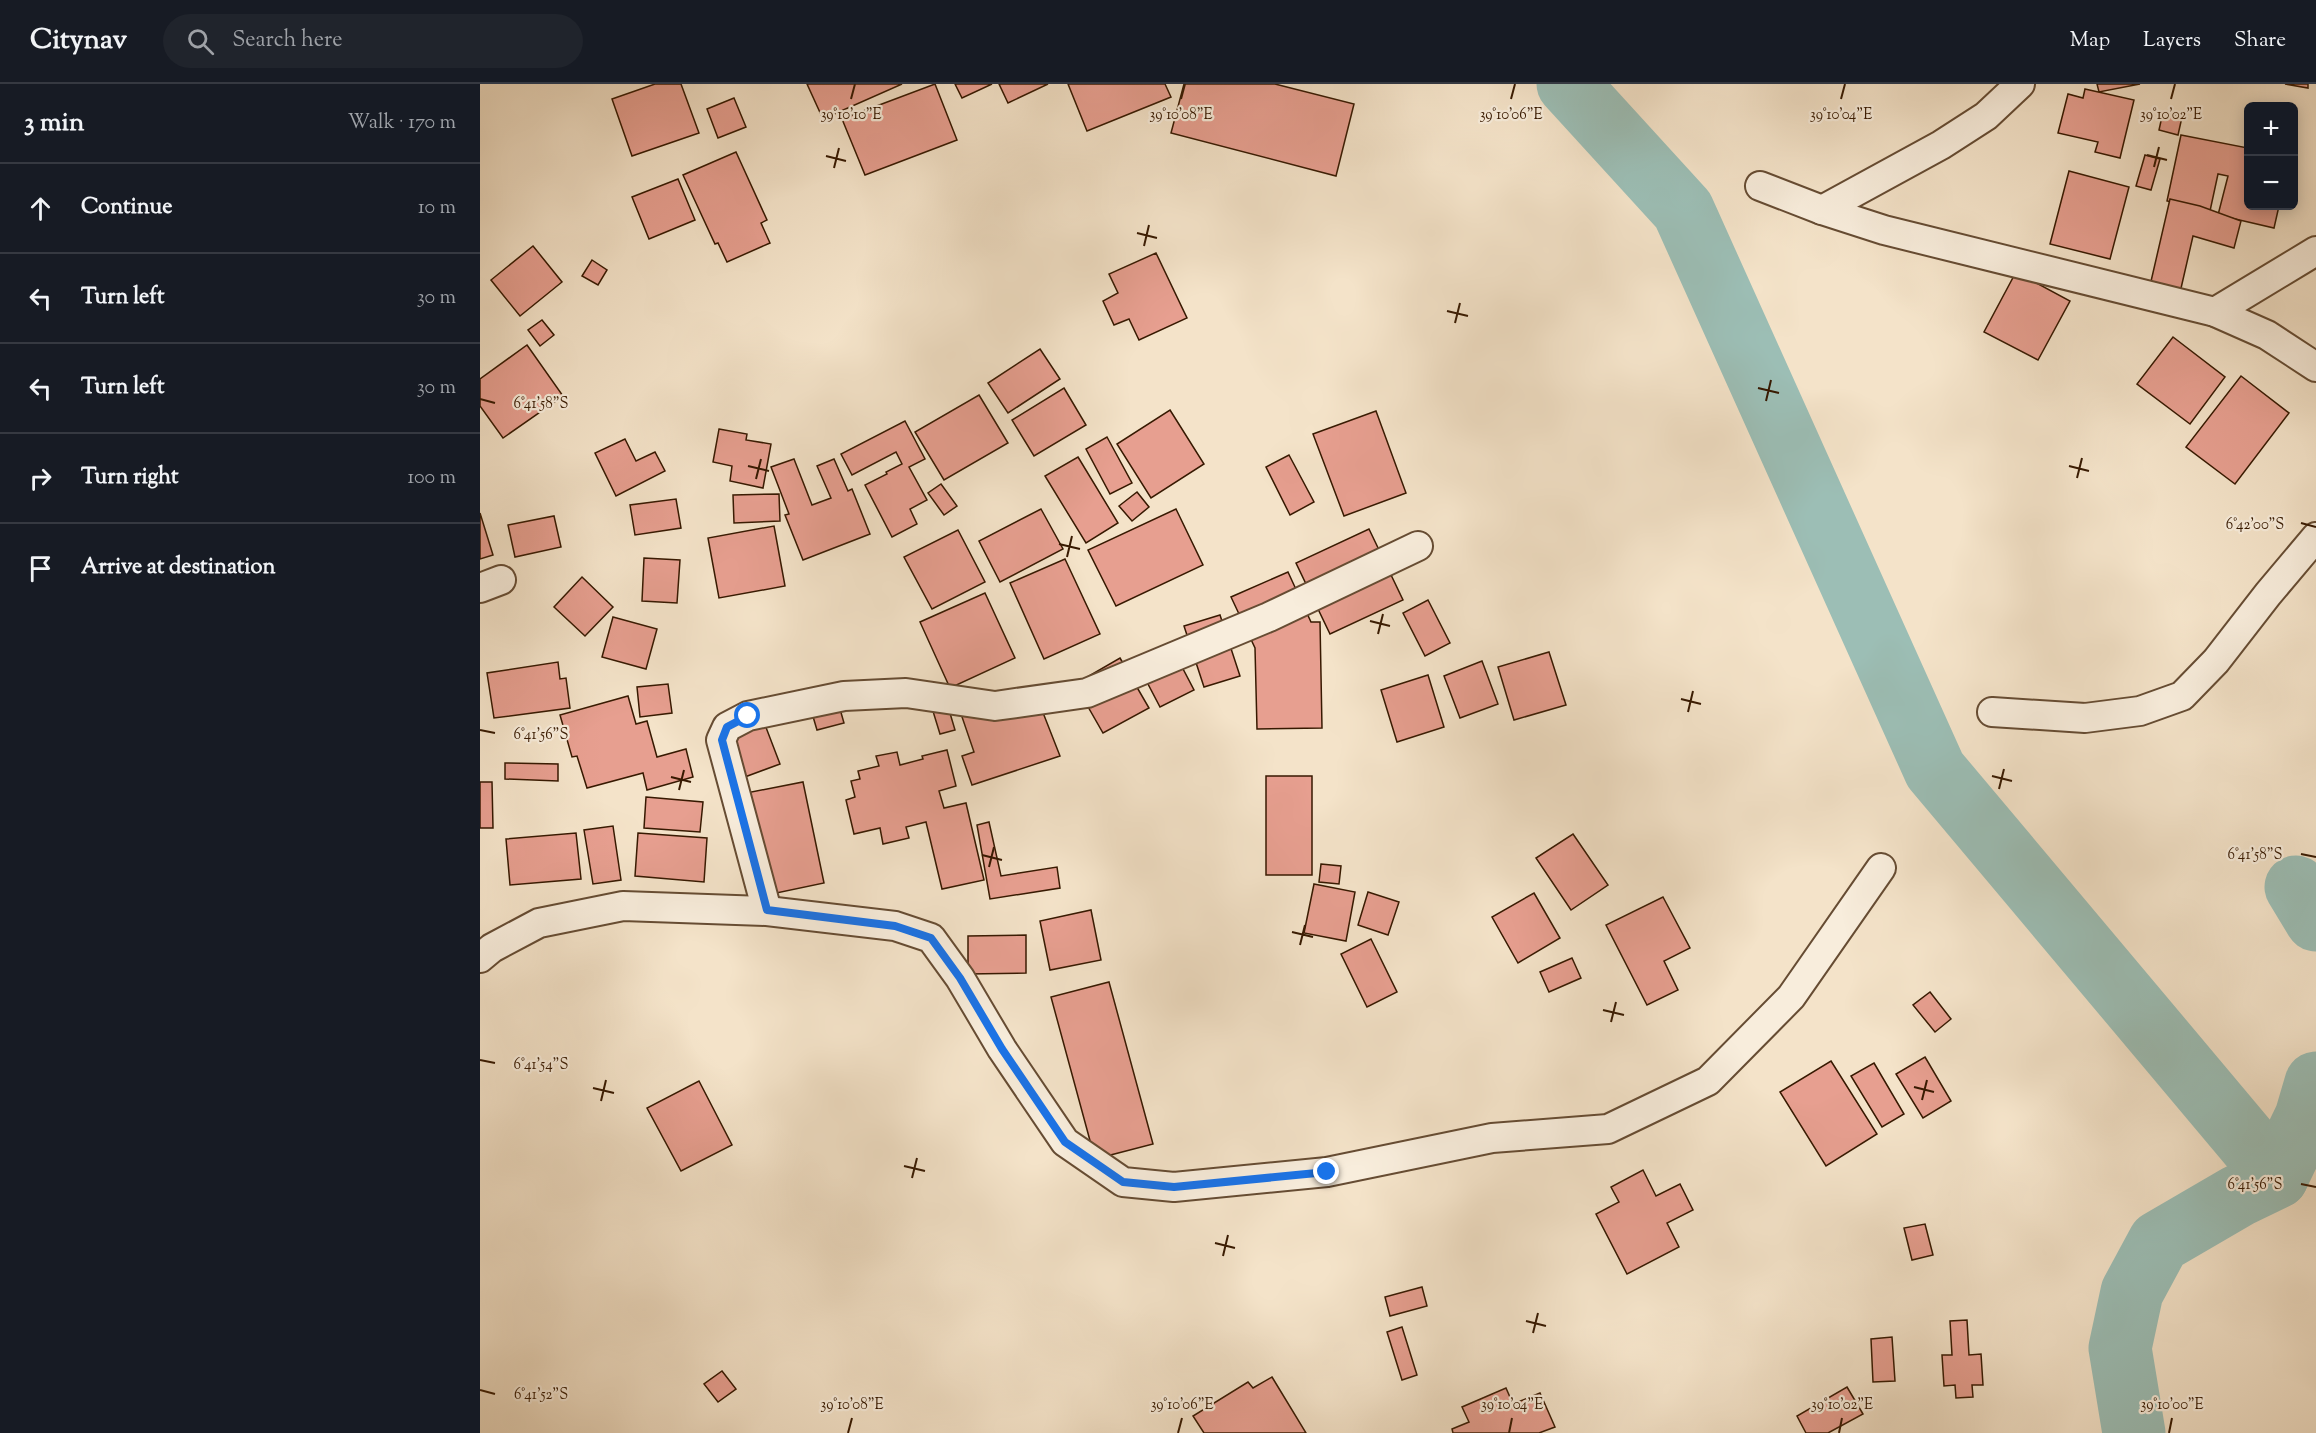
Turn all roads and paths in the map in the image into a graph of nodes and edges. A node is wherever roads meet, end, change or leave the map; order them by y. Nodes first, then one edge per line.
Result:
1 (2019, 84) edge
2 (1760, 186) dead end
3 (1822, 210) junction
4 (2316, 251) edge
5 (2215, 312) junction
6 (2316, 367) edge
7 (2316, 537) edge
8 (1418, 546) dead end
9 (1992, 712) dead end
10 (1881, 868) dead end
11 (767, 910) junction
12 (480, 958) edge

1 - 3 street
2 - 3 street
3 - 5 street
4 - 5 street
5 - 6 street
7 - 9 street
8 - 11 street
10 - 11 street
11 - 12 street

